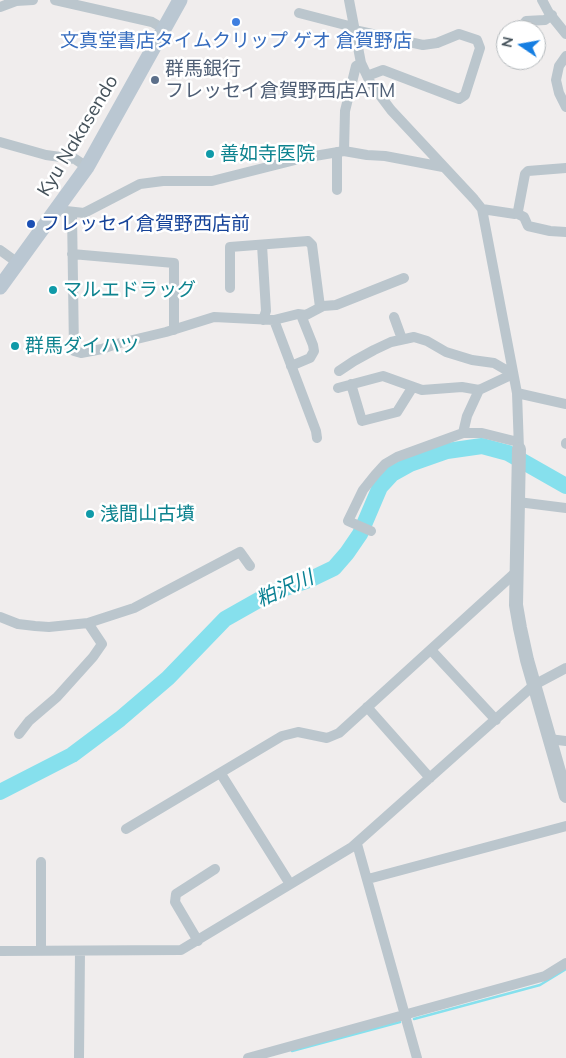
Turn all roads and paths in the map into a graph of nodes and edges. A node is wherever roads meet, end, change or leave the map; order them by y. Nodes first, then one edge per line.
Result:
1 (33, 0) edge
2 (55, 0) edge
3 (180, 0) edge
4 (349, 0) edge
5 (542, 0) edge
6 (0, 6) edge
7 (299, 13) dead end
8 (552, 15) junction
9 (544, 20) edge
10 (164, 29) junction
11 (353, 29) junction
12 (566, 34) edge
13 (566, 56) edge
14 (360, 64) junction
15 (366, 76) junction
16 (566, 107) edge
17 (0, 142) edge
18 (340, 151) junction
19 (87, 167) junction
20 (443, 167) junction
21 (566, 168) edge
22 (337, 190) dead end
23 (482, 209) junction
24 (65, 210) junction
25 (516, 213) junction
26 (566, 232) edge
27 (262, 245) junction
28 (0, 250) edge
29 (72, 254) junction
30 (18, 263) junction
31 (404, 278) dead end
32 (0, 286) edge
33 (230, 288) dead end
34 (320, 307) junction
35 (301, 316) junction
36 (394, 317) dead end
37 (268, 320) junction
38 (174, 330) junction
39 (402, 339) junction
40 (291, 366) junction
41 (339, 371) dead end
42 (513, 374) junction
43 (351, 384) junction
44 (338, 388) dead end
45 (412, 388) junction
46 (479, 390) junction
47 (517, 393) junction
48 (566, 404) edge
49 (463, 433) junction
50 (317, 438) dead end
51 (518, 446) junction
52 (518, 502) junction
53 (566, 508) edge
54 (371, 531) dead end
55 (250, 566) dead end
56 (516, 572) junction
57 (0, 617) edge
58 (88, 623) junction
59 (431, 650) junction
60 (566, 668) edge
61 (534, 685) junction
62 (367, 707) junction
63 (496, 720) junction
64 (18, 734) dead end
65 (549, 739) junction
66 (566, 741) edge
67 (221, 774) junction
68 (430, 778) junction
69 (566, 796) edge
70 (566, 826) edge
71 (126, 829) dead end
72 (357, 844) junction
73 (41, 862) dead end
74 (215, 869) dead end
75 (368, 879) junction
76 (290, 884) junction
77 (198, 940) junction
78 (0, 951) edge
79 (41, 951) junction
80 (80, 951) junction
81 (566, 963) edge
82 (406, 1015) junction
83 (80, 1058) edge
84 (248, 1058) edge
85 (417, 1058) edge

1 - 6 street
2 - 10 street
3 - 10 main road, Kyu Nakasendo
4 - 11 street
5 - 8 street
7 - 11 street
8 - 9 street
8 - 12 street
10 - 19 main road, Kyu Nakasendo
11 - 14 street
11 - 15 street
13 - 16 street
14 - 15 street
14 - 18 street
15 - 20 street
17 - 19 street
18 - 20 street
18 - 22 street
18 - 24 street
19 - 24 main road, Kyu Nakasendo
20 - 23 street
21 - 25 street
23 - 25 street
23 - 42 street
24 - 29 street
24 - 30 main road, Kyu Nakasendo
25 - 26 street
27 - 33 street
27 - 34 street
27 - 37 street
28 - 30 street
29 - 38 street
29 - 38 street
30 - 32 main road, Kyu Nakasendo
31 - 34 street
34 - 35 street
35 - 37 street
35 - 40 street
36 - 39 street
37 - 38 street
37 - 40 street
39 - 41 street
39 - 42 street
40 - 50 street
42 - 46 street
42 - 47 street
43 - 44 street
43 - 45 street
43 - 45 street
45 - 46 street
46 - 49 street
47 - 48 street
47 - 51 street
49 - 51 street
49 - 54 street
51 - 52 street
52 - 53 street
52 - 56 street
55 - 58 street
56 - 59 street
56 - 61 street
57 - 58 street
58 - 64 street
59 - 62 street
59 - 63 street
60 - 61 street
61 - 63 street
61 - 65 street
62 - 67 street
62 - 68 street
63 - 68 street
65 - 66 street
65 - 69 street
67 - 71 street
67 - 76 street
68 - 72 street
70 - 75 street
72 - 75 street
72 - 76 street
73 - 79 street
74 - 77 street
75 - 82 street
76 - 77 street
77 - 80 street
78 - 79 street
79 - 80 street
80 - 83 street
81 - 82 street
82 - 84 street
82 - 85 street

